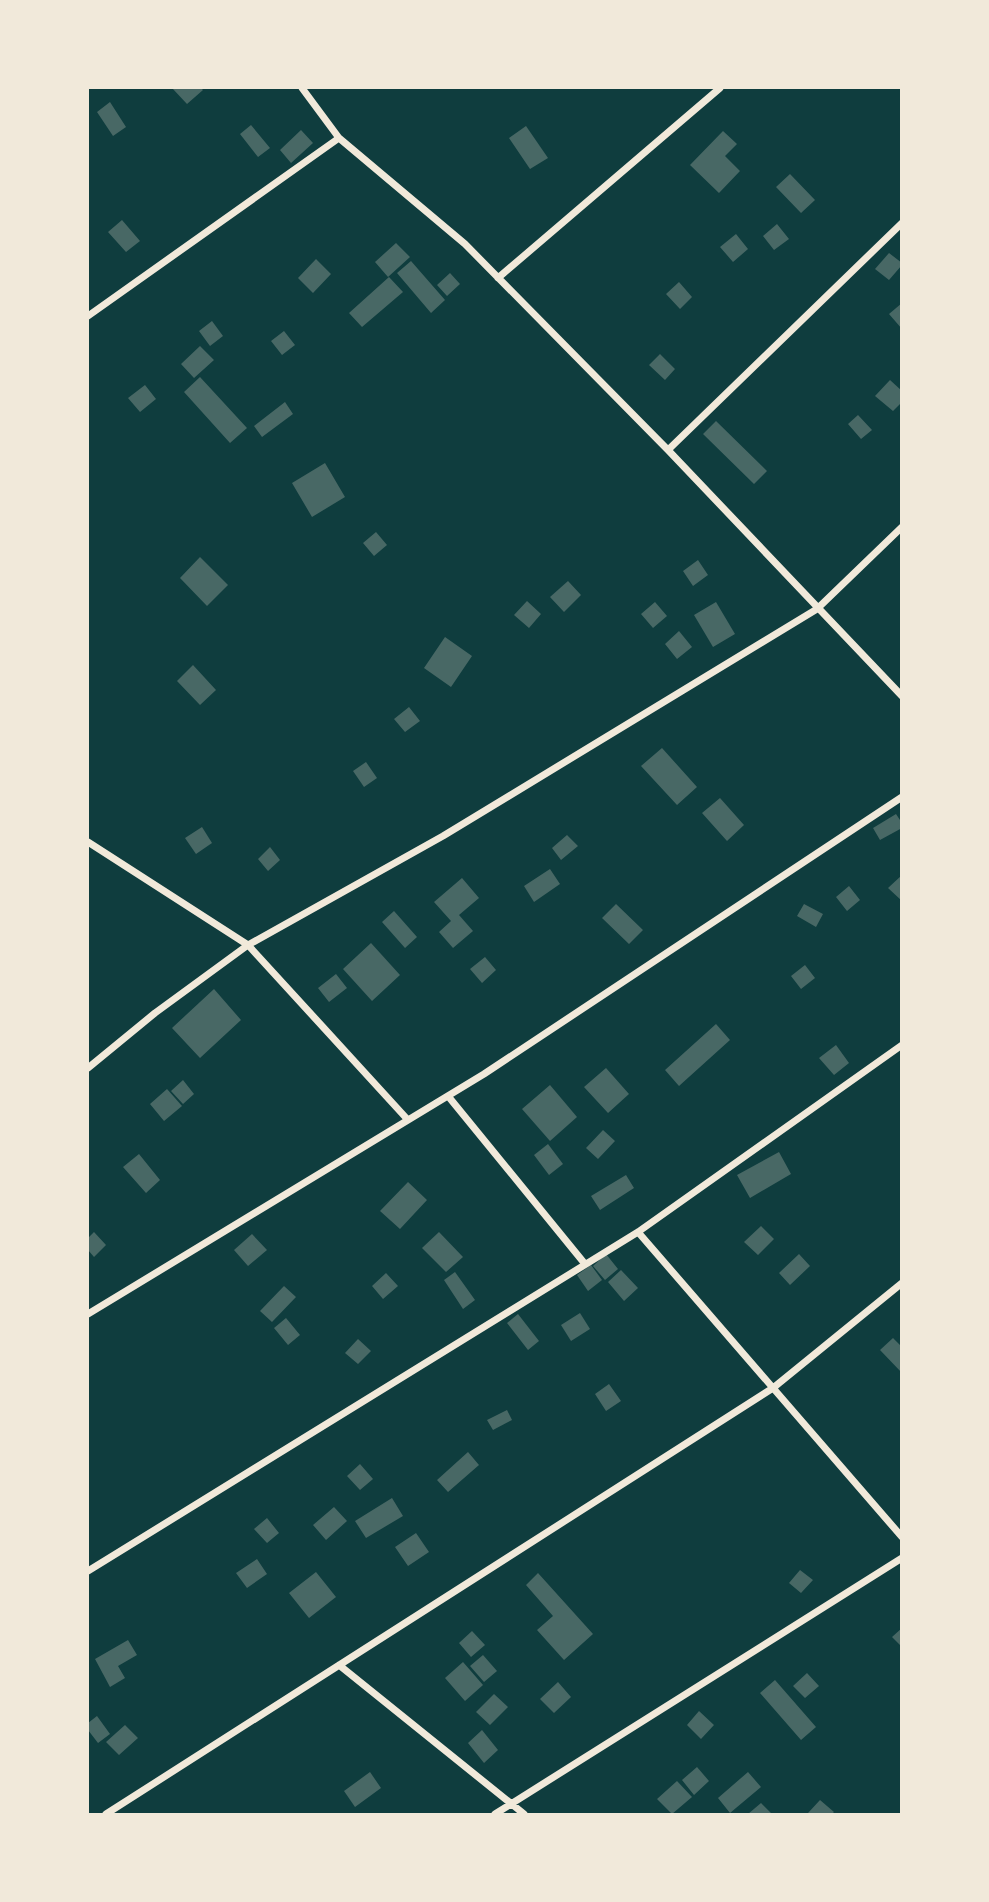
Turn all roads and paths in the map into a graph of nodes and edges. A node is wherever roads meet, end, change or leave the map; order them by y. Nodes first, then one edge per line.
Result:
1 (302, 88) edge
2 (720, 88) edge
3 (339, 138) junction
4 (901, 223) edge
5 (498, 278) junction
6 (88, 316) edge
7 (668, 450) junction
8 (901, 527) edge
9 (817, 609) junction
10 (901, 696) edge
11 (901, 797) edge
12 (88, 842) edge
13 (248, 945) junction
14 (901, 1045) edge
15 (88, 1068) edge
16 (448, 1096) junction
17 (408, 1120) junction
18 (638, 1232) junction
19 (585, 1264) junction
20 (901, 1283) edge
21 (88, 1314) edge
22 (773, 1388) junction
23 (901, 1537) edge
24 (901, 1558) edge
25 (88, 1571) edge
26 (339, 1665) junction
27 (511, 1804) junction
28 (106, 1815) edge
29 (495, 1815) edge
30 (524, 1815) edge

1 - 3 street
2 - 5 street
3 - 5 street
3 - 6 street
4 - 7 street
5 - 7 street
7 - 9 street
8 - 9 street
9 - 10 street
9 - 13 street
11 - 16 street
12 - 13 street
13 - 15 street
13 - 17 street
14 - 18 street
16 - 17 street
16 - 19 street
17 - 21 street
18 - 19 street
18 - 22 street
19 - 25 street
20 - 22 street
22 - 23 street
22 - 26 street
24 - 27 street
26 - 27 street
26 - 28 street
27 - 29 street
27 - 30 street

